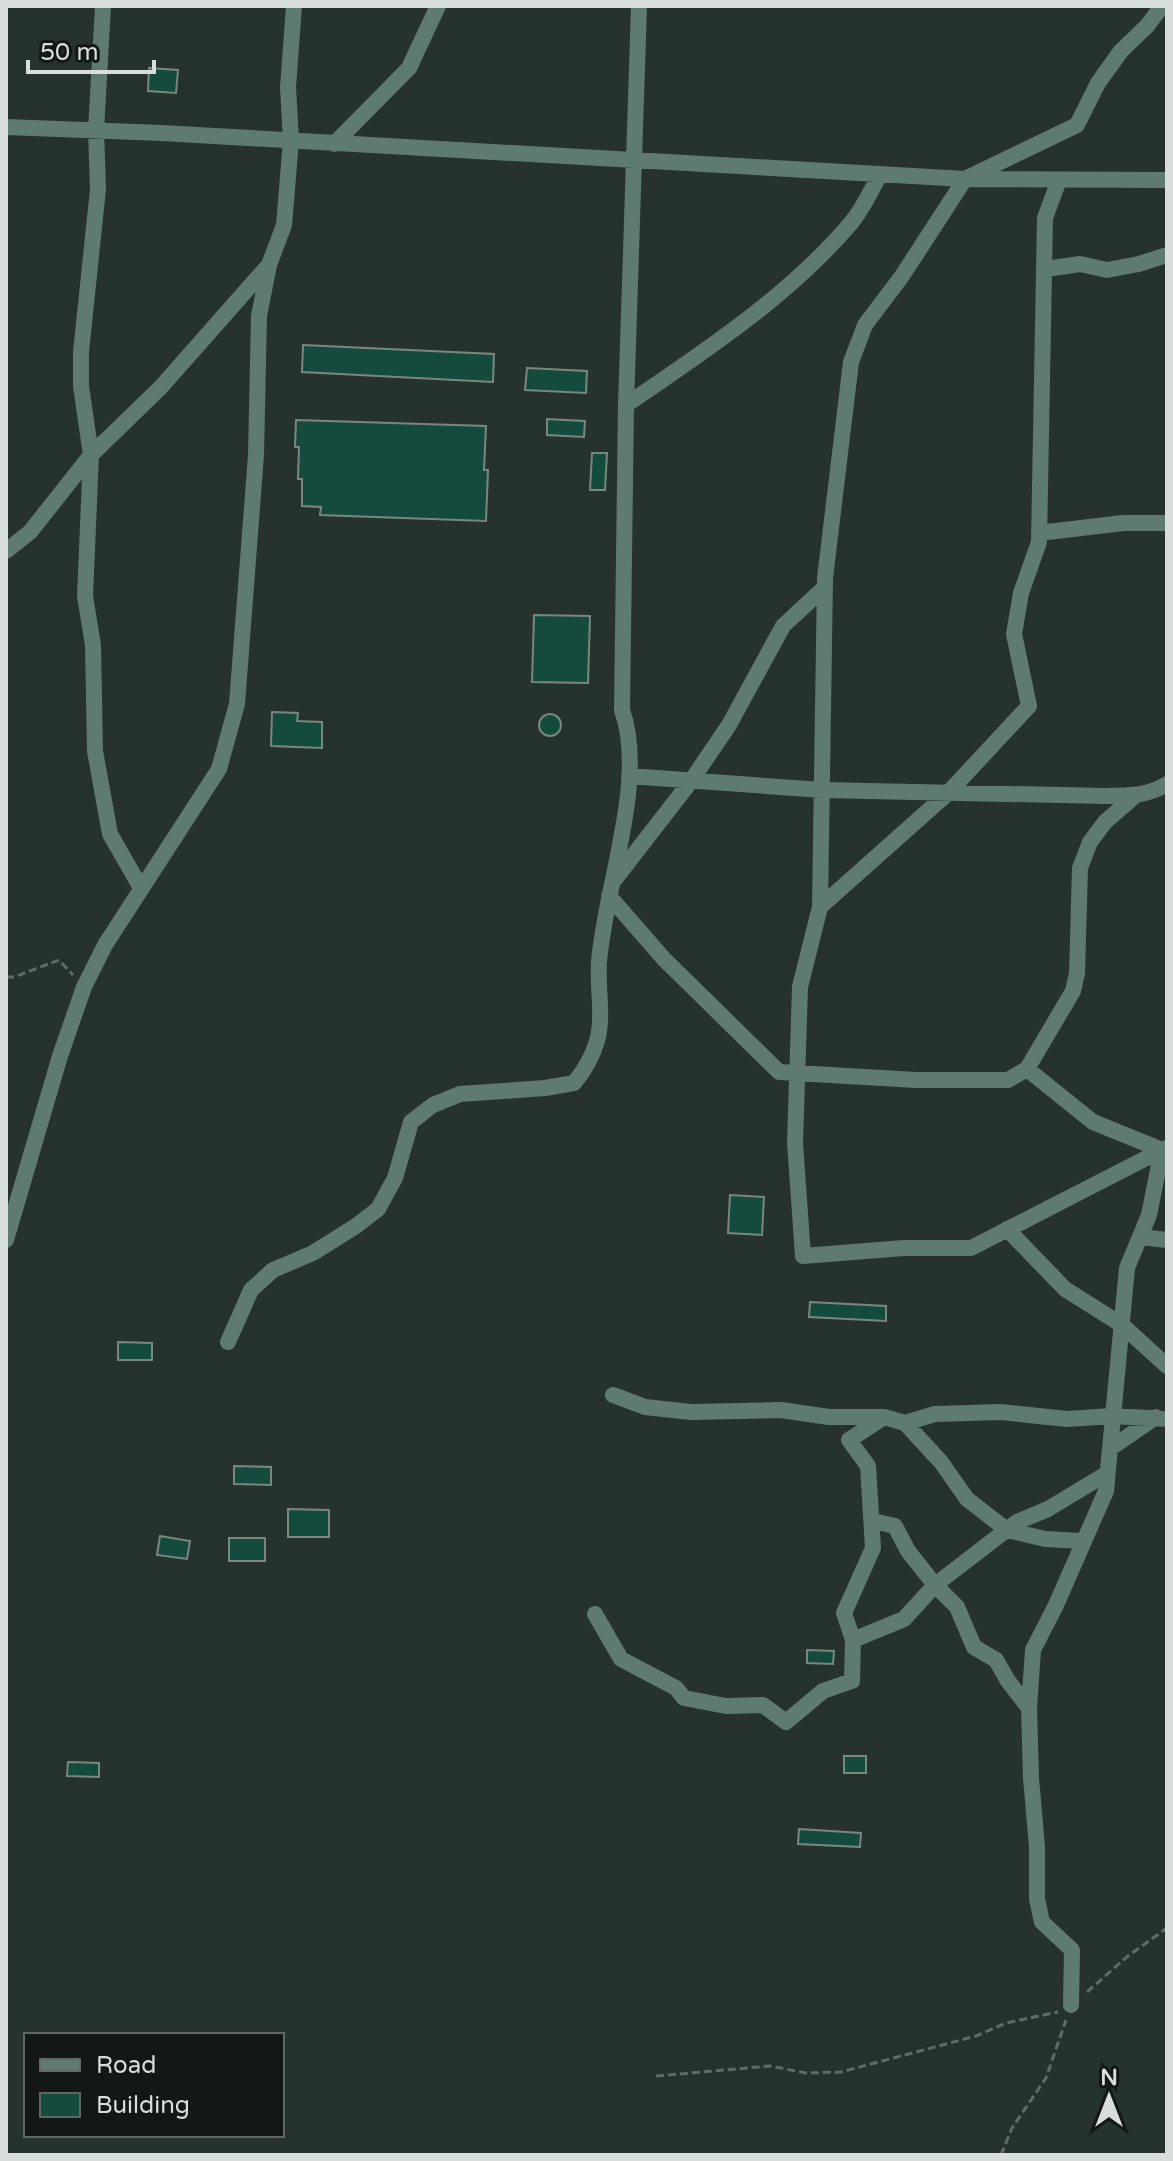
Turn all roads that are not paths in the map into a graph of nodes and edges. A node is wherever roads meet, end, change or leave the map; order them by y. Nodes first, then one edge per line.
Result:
1 (103, 6) edge
2 (294, 6) edge
3 (438, 6) edge
4 (639, 6) edge
5 (1162, 6) edge
6 (6, 127) edge
7 (96, 131) junction
8 (291, 140) junction
9 (334, 144) junction
10 (635, 161) junction
11 (880, 175) junction
12 (965, 179) junction
13 (1059, 180) junction
14 (1167, 180) edge
15 (1167, 255) edge
16 (269, 265) junction
17 (1046, 269) junction
18 (626, 405) junction
19 (91, 455) junction
20 (1167, 523) edge
21 (1039, 533) junction
22 (6, 551) edge
23 (825, 587) junction
24 (629, 776) junction
25 (691, 781) junction
26 (1167, 784) edge
27 (822, 790) junction
28 (948, 793) junction
29 (1135, 796) junction
30 (141, 888) junction
31 (610, 890) junction
32 (820, 907) junction
33 (1027, 1069) junction
34 (797, 1073) junction
35 (1165, 1149) edge
36 (1007, 1229) junction
37 (1140, 1237) junction
38 (6, 1240) edge
39 (1167, 1240) edge
40 (1122, 1325) junction
41 (228, 1342) dead end
42 (1167, 1366) edge
43 (613, 1395) dead end
44 (1112, 1416) junction
45 (1163, 1416) edge
46 (884, 1417) junction
47 (905, 1423) junction
48 (1111, 1448) junction
49 (1106, 1474) junction
50 (873, 1521) junction
51 (1007, 1530) junction
52 (1082, 1541) junction
53 (935, 1585) junction
54 (595, 1614) dead end
55 (853, 1640) junction
56 (1029, 1708) junction
57 (1071, 2005) road end

1 - 7 street
2 - 8 street
3 - 9 street
4 - 10 street
5 - 12 street
6 - 7 street
7 - 8 street
7 - 19 street
8 - 9 street
8 - 16 street
9 - 10 street
10 - 11 street
10 - 18 street
11 - 12 street
11 - 18 street
12 - 13 street
12 - 23 street
13 - 14 street
13 - 17 street
15 - 17 street
16 - 19 street
16 - 30 street
17 - 21 street
18 - 24 street
19 - 22 street
19 - 30 street
20 - 21 street
21 - 28 street
23 - 25 street
23 - 27 street
24 - 25 street
24 - 31 street
25 - 27 street
25 - 31 street
26 - 29 street
27 - 28 street
27 - 32 street
28 - 29 street
28 - 32 street
29 - 33 street
30 - 38 street
31 - 34 street
31 - 41 street
32 - 34 street
33 - 34 street
33 - 35 street
34 - 36 street
35 - 36 street
35 - 37 street
36 - 40 street
37 - 39 street
37 - 40 street
40 - 42 street
40 - 44 street
43 - 46 street
44 - 45 street
44 - 47 street
44 - 48 street
45 - 48 street
46 - 47 street
46 - 50 street
47 - 51 street
48 - 49 street
49 - 51 street
49 - 52 street
50 - 53 street
50 - 55 street
51 - 52 street
51 - 53 street
52 - 56 street
53 - 55 street
53 - 56 street
54 - 55 street
56 - 57 street

